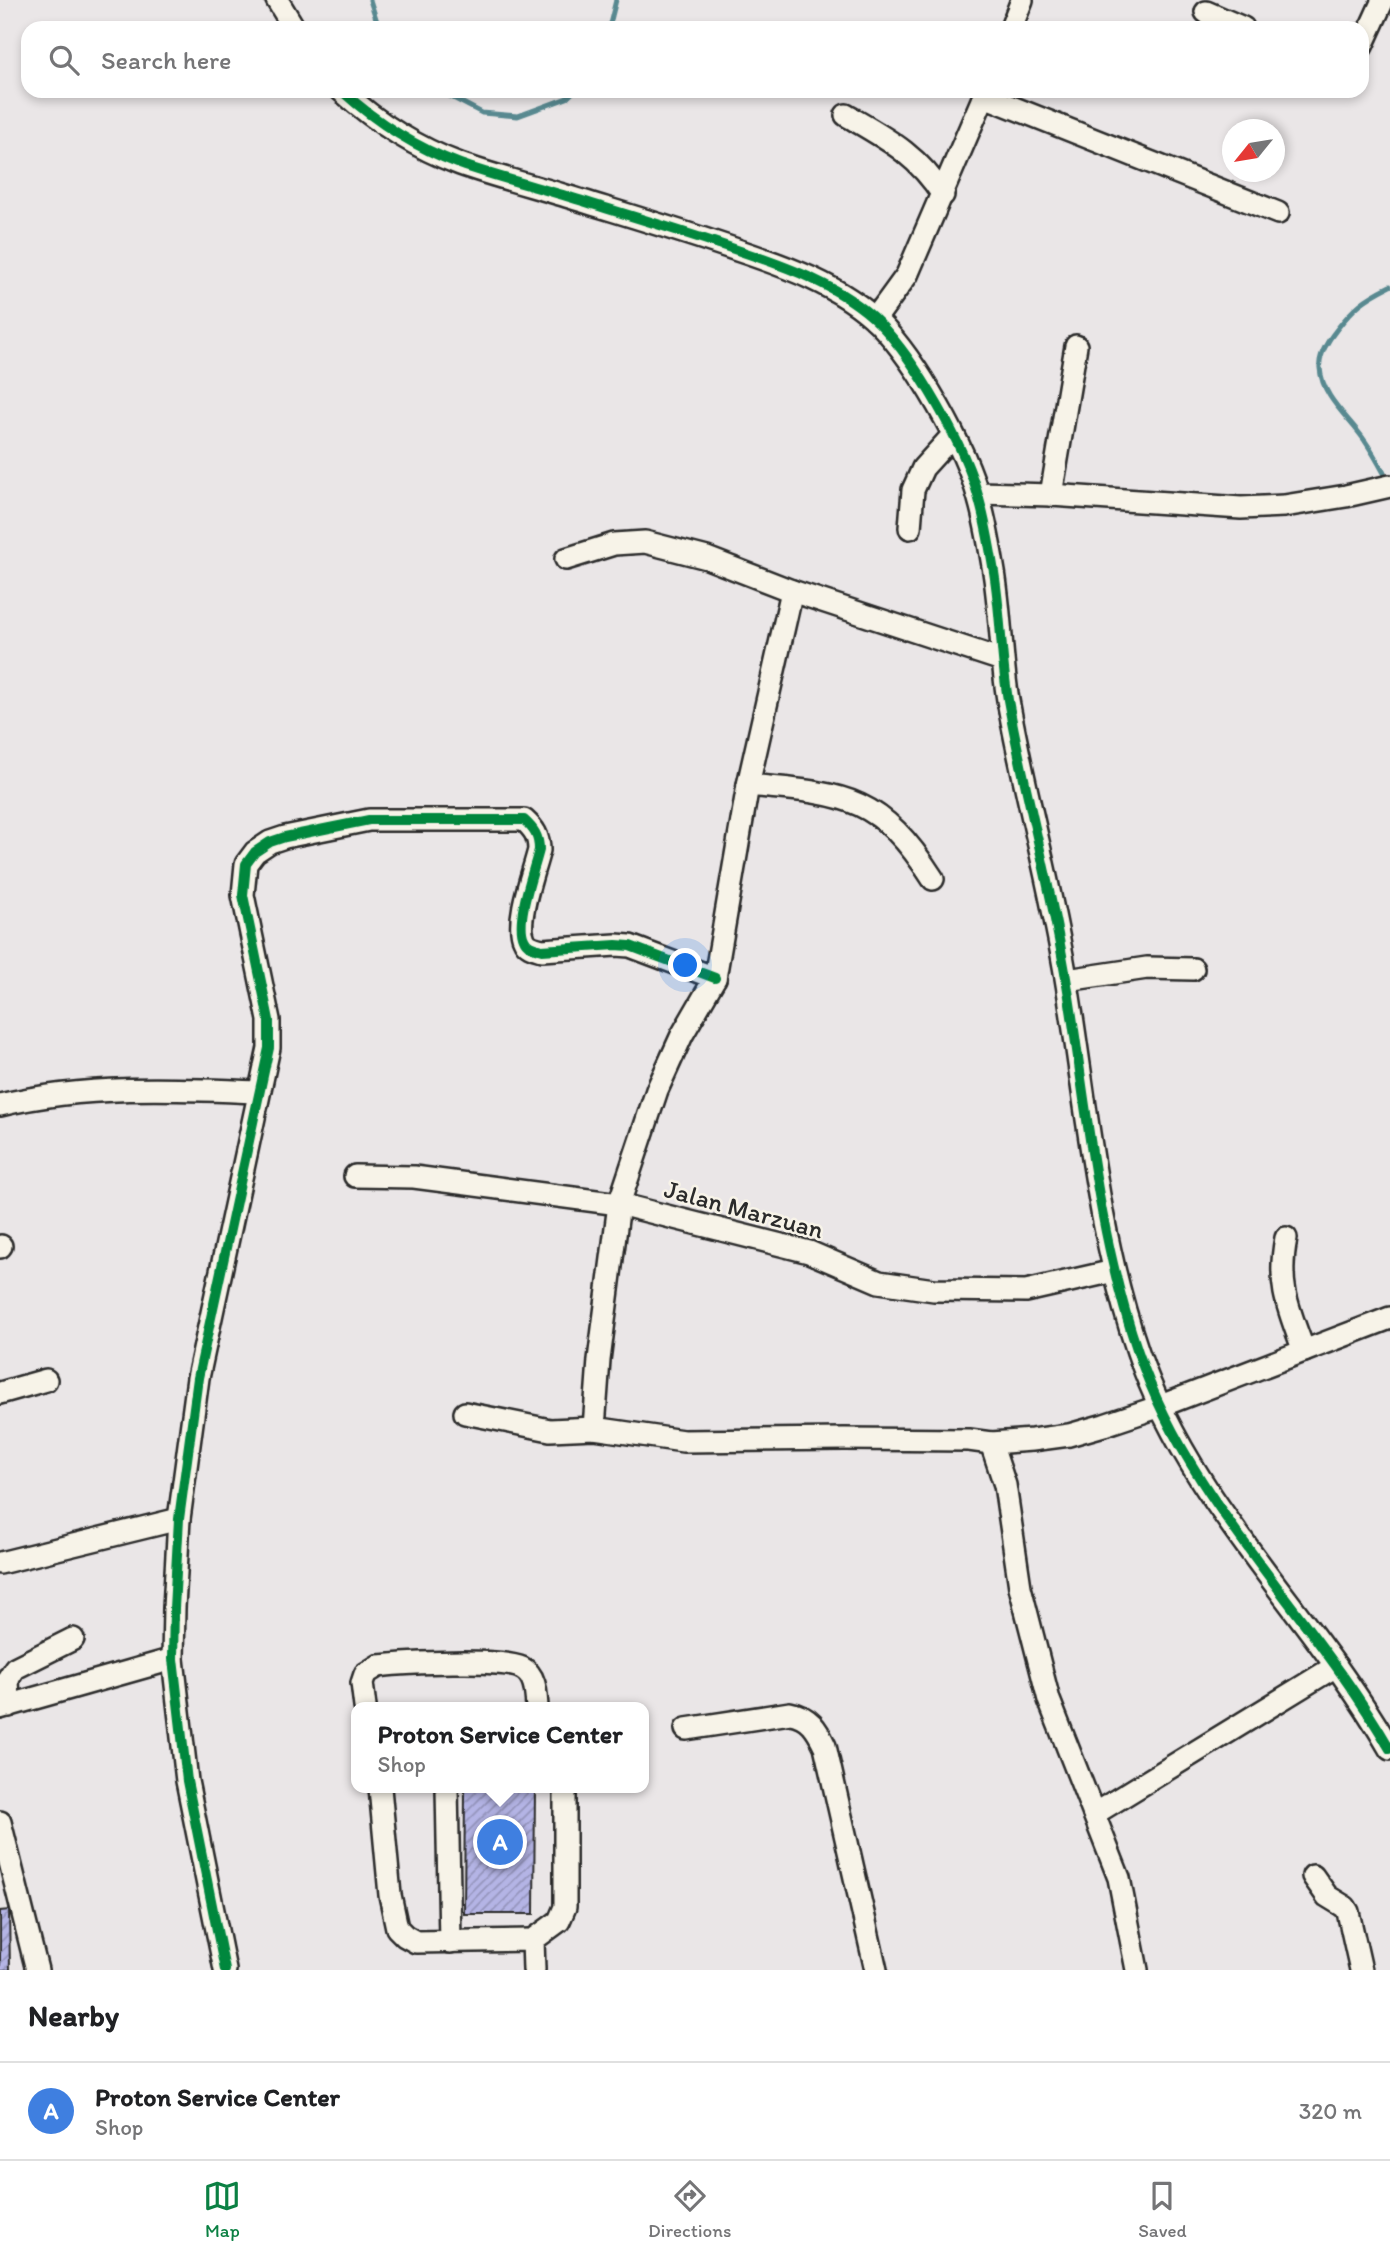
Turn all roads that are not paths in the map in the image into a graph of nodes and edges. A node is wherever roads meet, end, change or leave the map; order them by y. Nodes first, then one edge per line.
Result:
1 (276, 0) edge
2 (1022, 0) edge
3 (1383, 0) edge
4 (1206, 12) dead end
5 (290, 21) edge
6 (1014, 21) edge
7 (1227, 21) edge
8 (1369, 31) edge
9 (350, 98) edge
10 (983, 98) edge
11 (997, 98) edge
12 (846, 115) dead end
13 (943, 195) junction
14 (1278, 213) dead end
15 (875, 319) junction
16 (1076, 346) dead end
17 (953, 435) junction
18 (1390, 486) edge
19 (978, 494) junction
20 (1051, 495) junction
21 (910, 528) dead end
22 (566, 559) dead end
23 (792, 591) junction
24 (1002, 660) junction
25 (748, 785) junction
26 (933, 879) dead end
27 (1193, 969) dead end
28 (715, 978) junction
29 (1066, 980) junction
30 (259, 1092) junction
31 (0, 1105) edge
32 (355, 1175) dead end
33 (619, 1204) junction
34 (1286, 1238) dead end
35 (1114, 1271) junction
36 (1390, 1318) edge
37 (1304, 1351) junction
38 (46, 1380) dead end
39 (0, 1393) edge
40 (1158, 1407) junction
41 (465, 1413) dead end
42 (594, 1428) junction
43 (991, 1443) junction
44 (179, 1519) junction
45 (0, 1563) edge
46 (72, 1639) dead end
47 (173, 1659) junction
48 (1336, 1666) junction
49 (364, 1702) edge
50 (537, 1702) edge
51 (4, 1707) edge
52 (686, 1729) dead end
53 (1390, 1749) edge
54 (380, 1793) edge
55 (447, 1793) edge
56 (565, 1793) edge
57 (1094, 1814) junction
58 (0, 1822) edge
59 (1313, 1876) dead end
60 (10, 1903) edge
61 (533, 1940) junction
62 (450, 1942) junction
63 (37, 1970) edge
64 (225, 1970) edge
65 (534, 1970) edge
66 (876, 1970) edge
67 (1137, 1970) edge
68 (1361, 1970) edge

1 - 5 street
2 - 6 street
3 - 8 street
4 - 7 street
9 - 15 street
10 - 13 street
11 - 14 street
12 - 13 street
13 - 15 street
15 - 17 street
16 - 20 street
17 - 19 street
17 - 21 street
18 - 20 street
19 - 20 street
19 - 24 street
22 - 23 street
23 - 24 street
23 - 25 street
24 - 29 street
25 - 26 street
25 - 28 street
27 - 29 street
28 - 30 street
28 - 33 street
29 - 35 street
30 - 31 street
30 - 44 street
32 - 33 street, Jalan Marzuan
33 - 35 street, Jalan Marzuan
33 - 42 street
34 - 37 street
35 - 40 street
36 - 37 street
37 - 40 street
38 - 39 street
40 - 43 street
40 - 48 street
41 - 42 street
42 - 43 street
43 - 57 street
44 - 45 street
44 - 47 street
46 - 51 street
47 - 51 street
47 - 64 street
48 - 53 street
48 - 57 street
49 - 50 street
52 - 66 street
54 - 62 street
55 - 62 street
56 - 61 street
57 - 67 street
58 - 60 street
59 - 68 street
60 - 63 street
61 - 62 street
61 - 65 street

